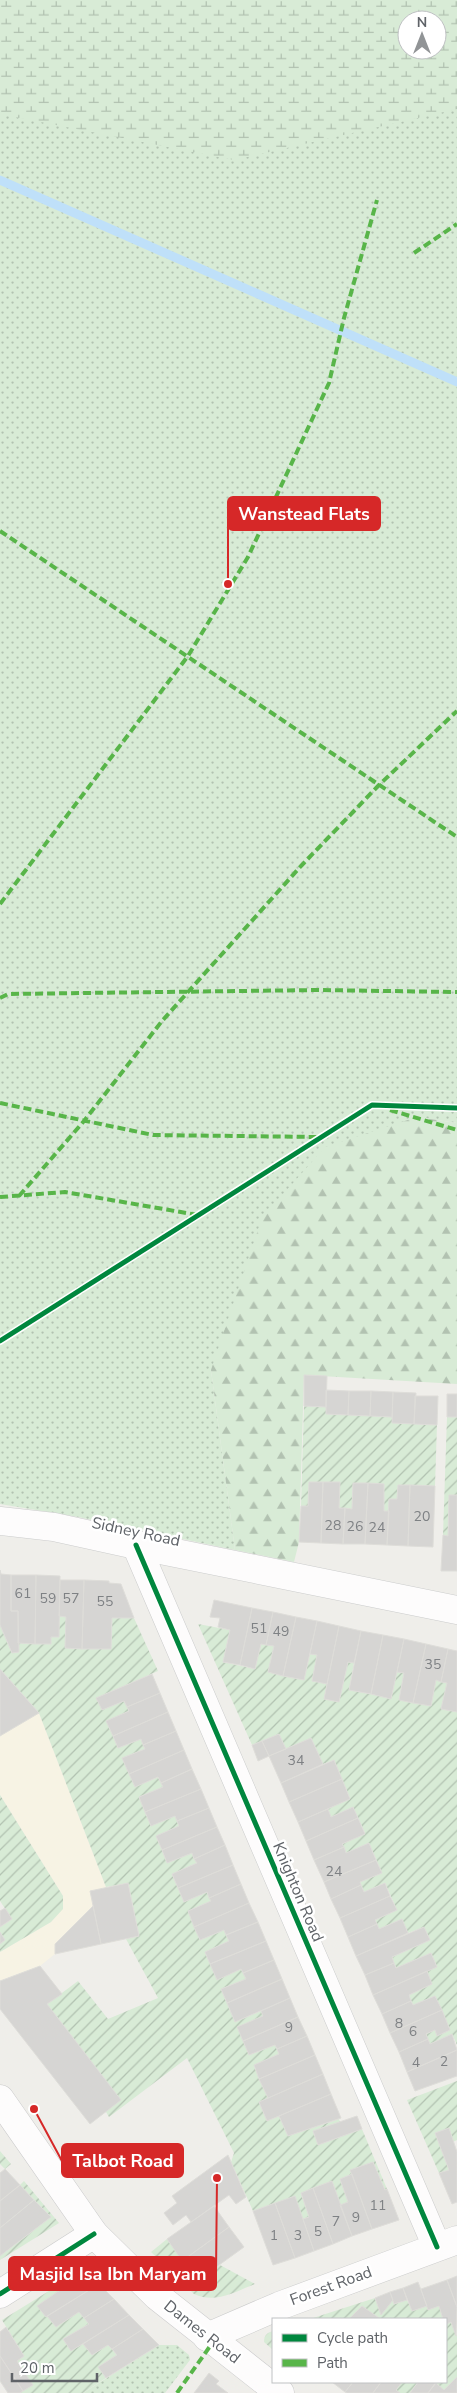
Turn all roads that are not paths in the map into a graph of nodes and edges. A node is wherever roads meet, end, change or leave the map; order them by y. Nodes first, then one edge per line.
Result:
1 (0, 1521) edge
2 (136, 1546) junction
3 (457, 1610) edge
4 (0, 2099) edge
5 (94, 2234) junction
6 (447, 2244) edge
7 (0, 2294) edge
8 (207, 2337) junction
9 (280, 2393) edge

1 - 2 street, Sidney Road
2 - 3 street, Sidney Road
2 - 6 street, Knighton Road
4 - 5 street, Dames Road
5 - 7 street
5 - 8 street, Dames Road
6 - 8 street, Forest Road
8 - 9 street, Dames Road

